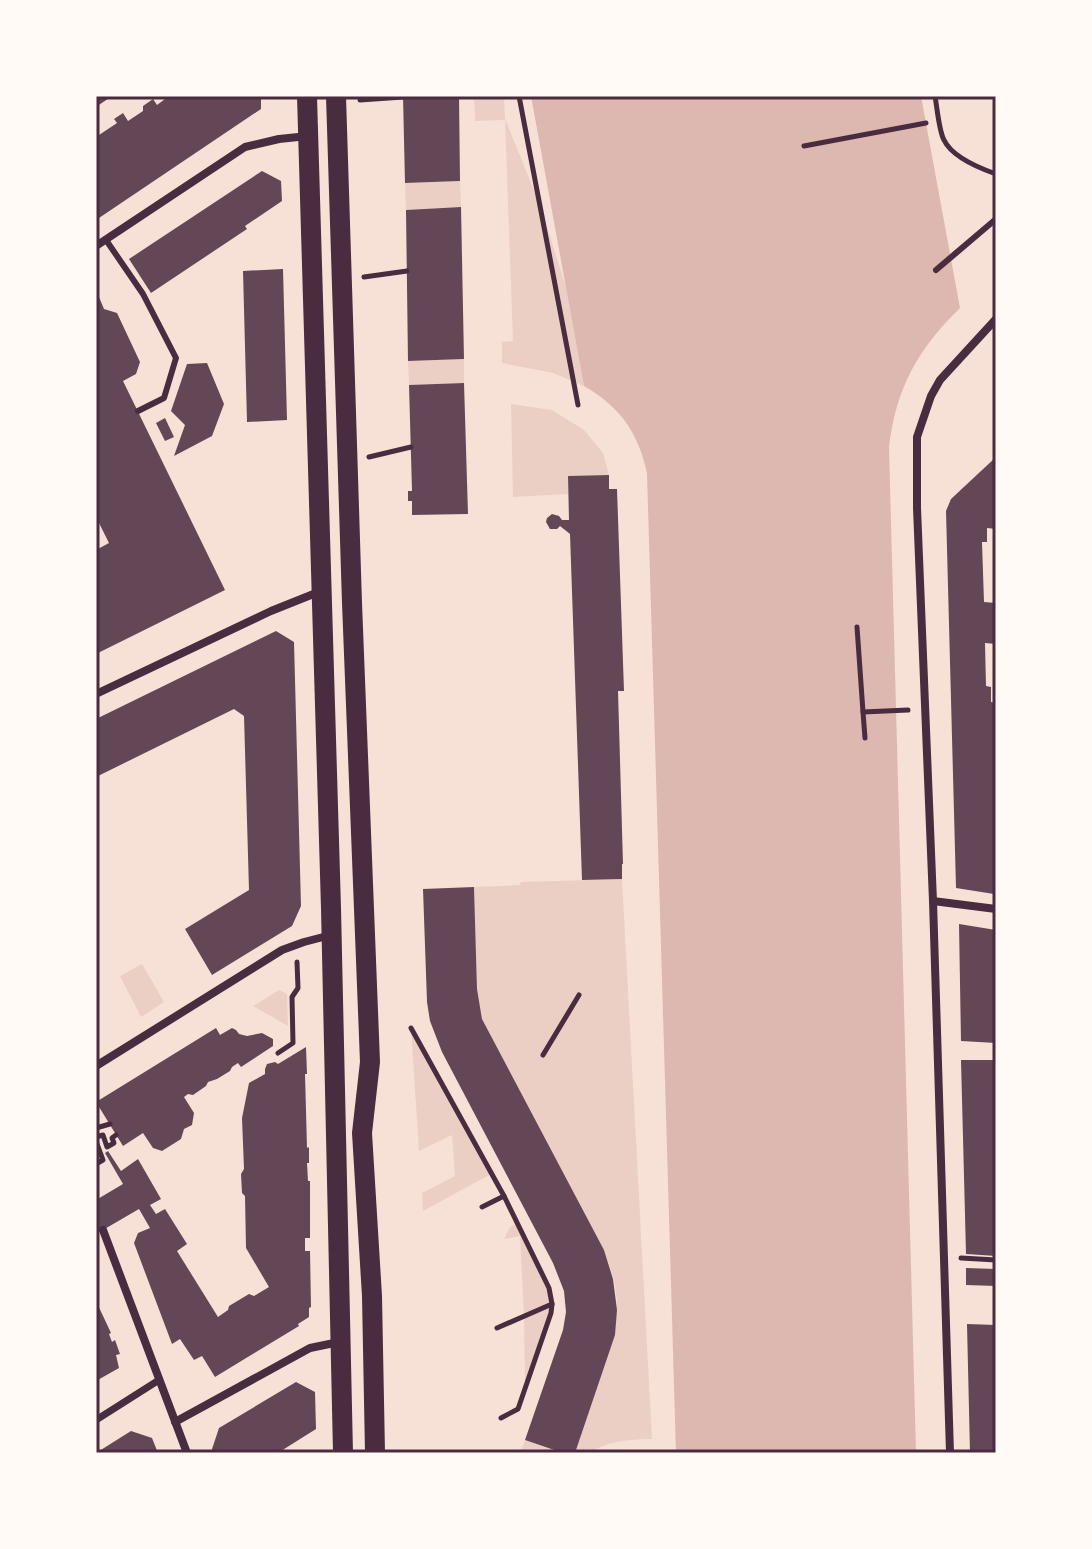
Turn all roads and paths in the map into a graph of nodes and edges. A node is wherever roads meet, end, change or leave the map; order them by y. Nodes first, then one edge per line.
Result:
1 (307, 96) edge
2 (336, 96) edge
3 (519, 96) edge
4 (935, 96) edge
5 (403, 97) edge
6 (370, 100) dead end
7 (926, 123) dead end
8 (308, 136) junction
9 (804, 146) dead end
10 (996, 174) edge
11 (996, 219) edge
12 (106, 240) junction
13 (96, 246) edge
14 (936, 270) dead end
15 (407, 271) dead end
16 (373, 275) dead end
17 (996, 319) edge
18 (578, 405) dead end
19 (138, 411) dead end
20 (411, 447) dead end
21 (376, 456) dead end
22 (322, 591) junction
23 (857, 627) dead end
24 (96, 694) edge
25 (925, 710) junction
26 (863, 712) junction
27 (865, 738) dead end
28 (933, 901) junction
29 (996, 909) edge
30 (366, 934) junction
31 (331, 935) junction
32 (293, 946) junction
33 (579, 995) dead end
34 (567, 1015) junction
35 (576, 1021) dead end
36 (411, 1028) dead end
37 (278, 1053) dead end
38 (543, 1055) dead end
39 (96, 1066) edge
40 (110, 1124) dead end
41 (96, 1128) edge
42 (116, 1135) dead end
43 (96, 1139) edge
44 (96, 1164) edge
45 (504, 1196) junction
46 (482, 1207) dead end
47 (103, 1230) dead end
48 (944, 1257) junction
49 (996, 1260) edge
50 (552, 1304) junction
51 (497, 1328) dead end
52 (341, 1341) junction
53 (159, 1380) junction
54 (501, 1418) dead end
55 (96, 1420) edge
56 (175, 1422) junction
57 (187, 1453) edge
58 (343, 1453) edge
59 (375, 1453) edge
60 (950, 1453) edge

1 - 8 main road
2 - 30 main road
3 - 18 path
4 - 10 path
5 - 6 path
7 - 9 path
8 - 12 street
8 - 22 main road
11 - 14 lane
12 - 13 street
12 - 19 lane
15 - 16 path
17 - 25 street
20 - 21 path
22 - 24 street
22 - 31 main road
23 - 26 path
25 - 26 path
25 - 28 street
26 - 27 path
28 - 29 street
28 - 48 street
30 - 31 main road
30 - 59 main road
31 - 32 street
31 - 52 main road
32 - 37 path
32 - 39 street
33 - 34 path
34 - 35 path
34 - 38 path
36 - 45 path
40 - 41 path
42 - 43 path
43 - 44 path
45 - 46 path
45 - 50 path
47 - 53 street
48 - 49 path
48 - 60 street
50 - 51 path
50 - 54 path
52 - 56 street
52 - 58 main road
53 - 55 street
53 - 56 street
56 - 57 street

